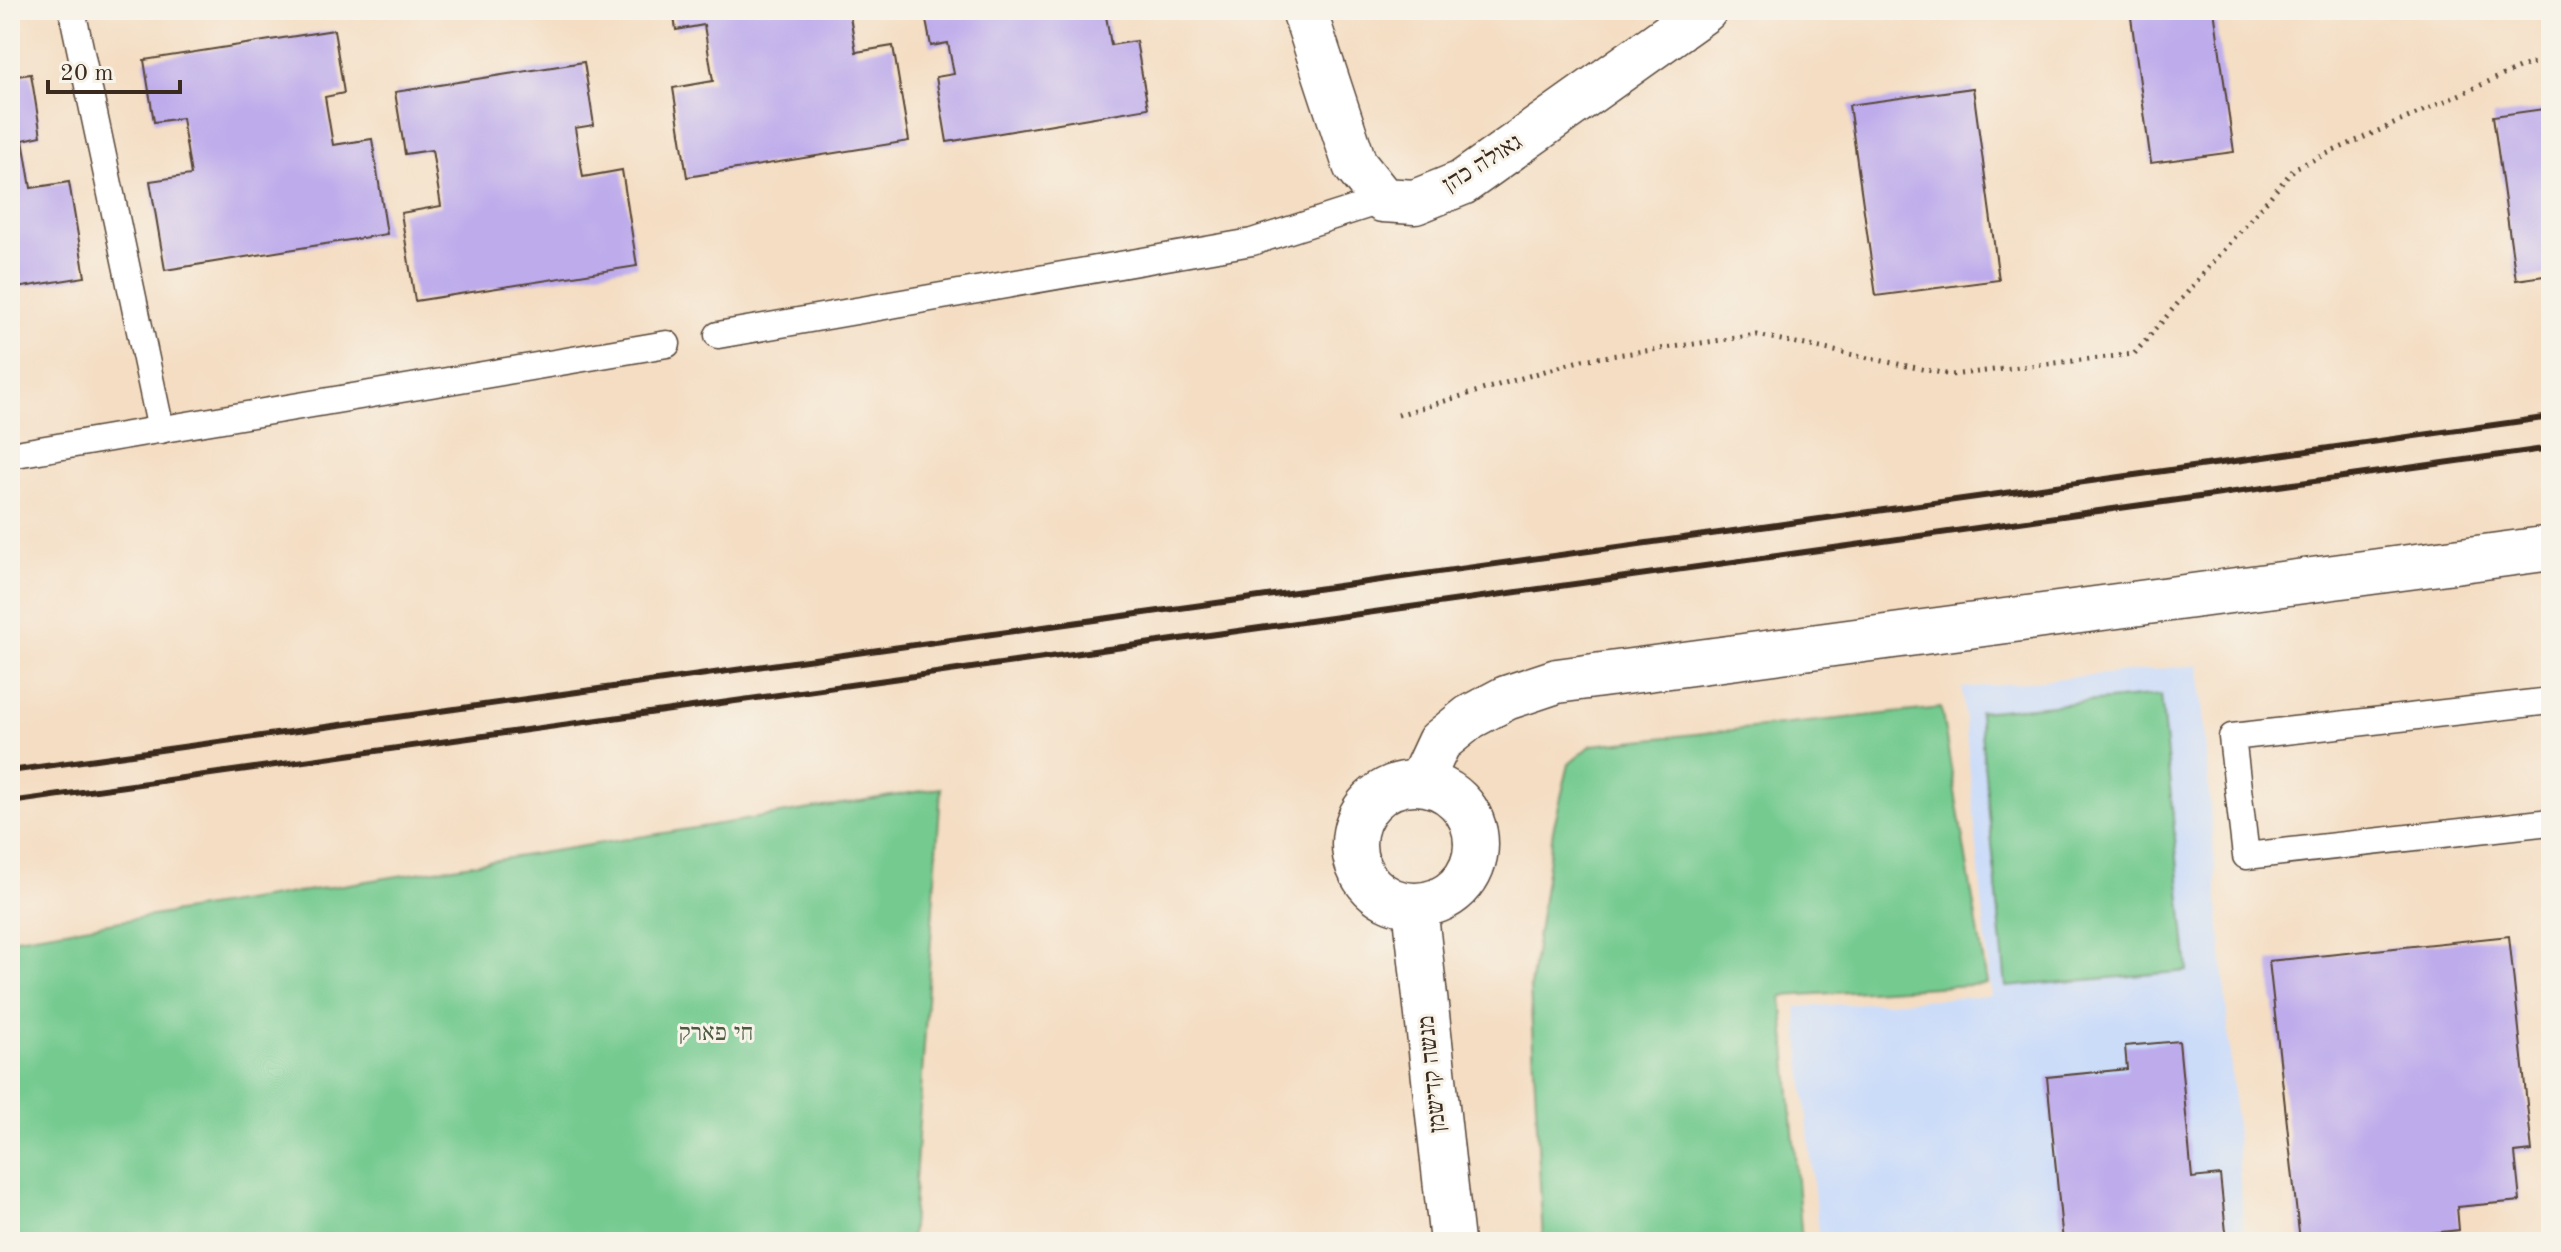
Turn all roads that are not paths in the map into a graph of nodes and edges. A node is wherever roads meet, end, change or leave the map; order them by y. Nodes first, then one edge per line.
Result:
1 (72, 10) edge
2 (1304, 10) edge
3 (1705, 10) edge
4 (1383, 200) junction
5 (718, 335) dead end
6 (667, 344) dead end
7 (161, 430) junction
8 (10, 455) edge
9 (2551, 548) edge
10 (2551, 701) edge
11 (1420, 783) junction
12 (2551, 822) edge
13 (1415, 906) junction
14 (1452, 1242) edge

1 - 7 lane
2 - 4 street
3 - 4 street, גאולה כהן
4 - 5 lane
6 - 7 lane
7 - 8 lane
9 - 11 street
10 - 12 lane
11 - 13 street
11 - 13 street
13 - 14 street, מנשה קדישמן

